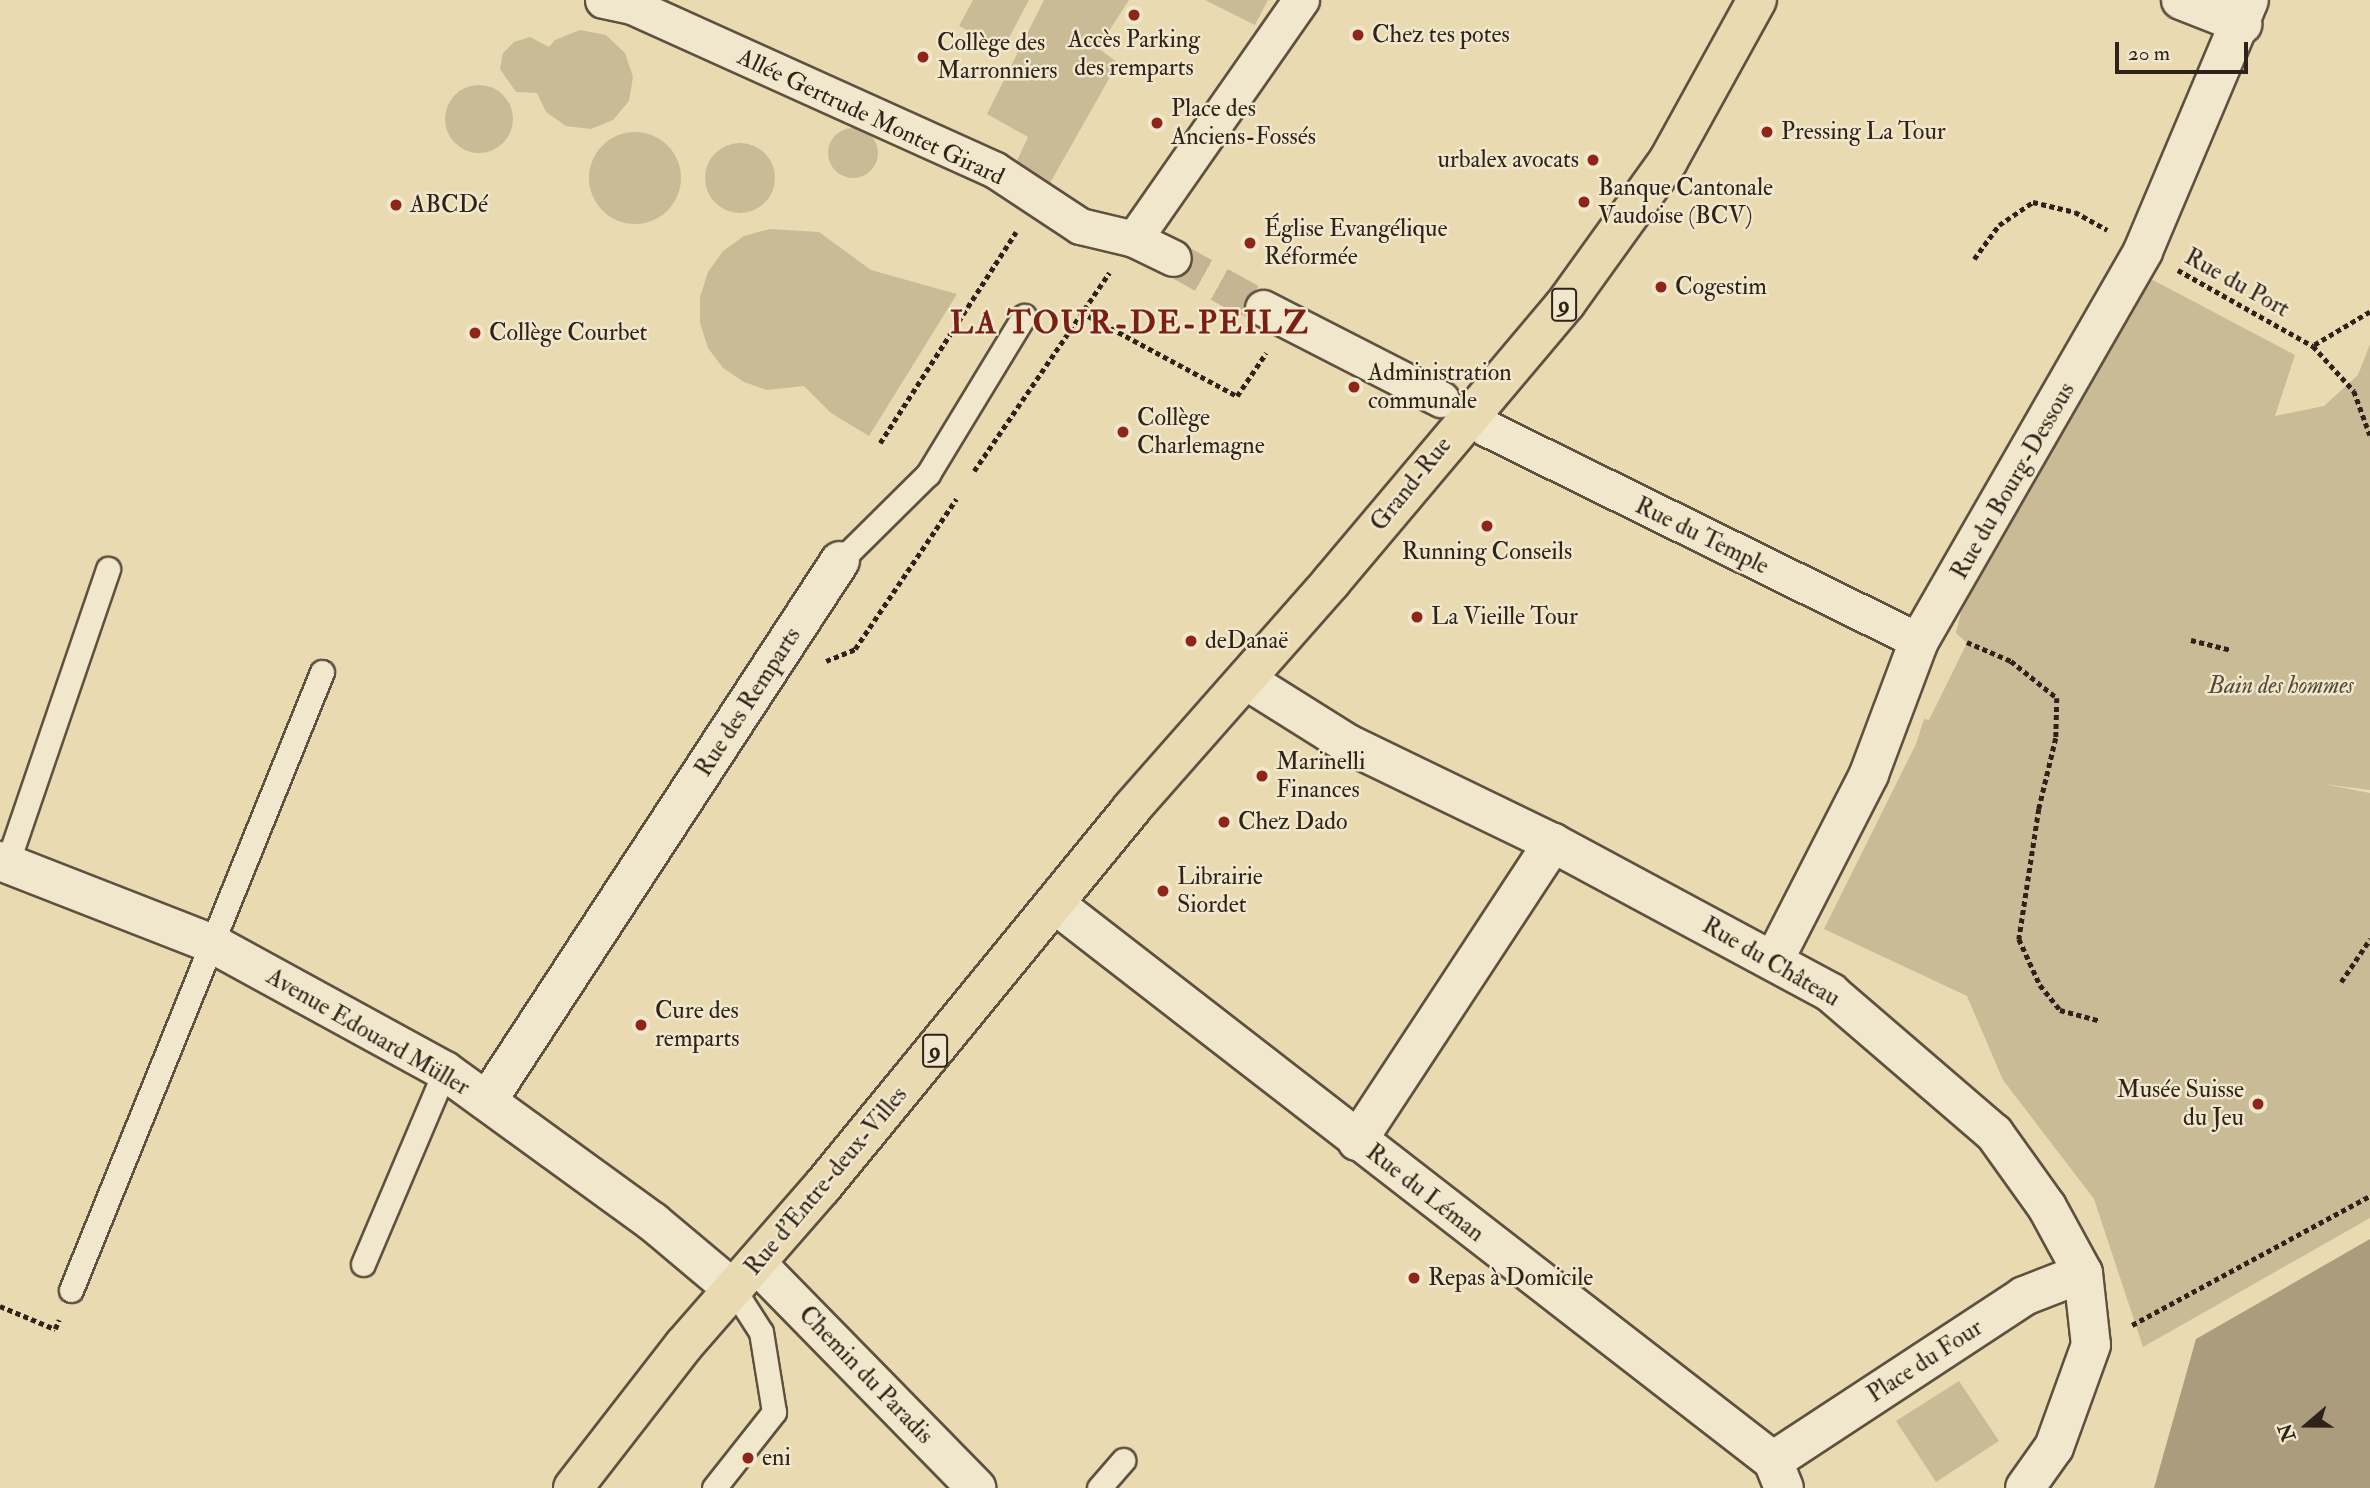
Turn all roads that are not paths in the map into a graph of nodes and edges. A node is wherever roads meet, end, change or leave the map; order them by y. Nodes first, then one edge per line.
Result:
1 (603, 0) edge
2 (1301, 0) edge
3 (1757, 0) edge
4 (2181, 0) edge
5 (2245, 12) edge
6 (1134, 239) junction
7 (1173, 258) tunnel mouth
8 (1275, 314) tunnel mouth
9 (1024, 317) dead end
10 (1441, 399) dead end
11 (1486, 428) dead end
12 (840, 561) joint
13 (108, 569) dead end
14 (1919, 641) junction
15 (322, 672) dead end
16 (1246, 680) junction
17 (1131, 809) joint
18 (1553, 843) junction
19 (4, 862) edge
20 (1056, 905) junction
21 (213, 944) junction
22 (1774, 960) junction
23 (444, 1071) junction
24 (487, 1101) junction
25 (1357, 1141) junction
26 (363, 1264) dead end
27 (2083, 1273) junction
28 (745, 1276) junction
29 (71, 1290) road end
30 (1123, 1460) dead end
31 (1779, 1474) edge
32 (573, 1488) edge
33 (714, 1488) edge
34 (976, 1488) edge
35 (1099, 1488) edge
36 (2025, 1488) edge

1 - 6 street, Allée Gertrude Montet Girard
2 - 6 street
3 - 16 main road, Grand-Rue / 9
4 - 5 street
5 - 14 street, Rue du Bourg-Dessous
6 - 7 street, Allée Gertrude Montet Girard
8 - 10 street
9 - 12 lane, Rue des Remparts
11 - 14 street, Rue du Temple
12 - 24 street, Rue des Remparts
13 - 19 lane
14 - 22 street, Rue du Bourg-Dessous
15 - 21 lane
16 - 17 main road, Grand-Rue / 9
16 - 18 street, Rue du Château
17 - 20 main road, Rue d'Entre-deux-Villes / 9
18 - 22 street, Rue du Château
18 - 25 street
19 - 21 street, Avenue Edouard Müller
20 - 25 street, Rue du Léman
20 - 28 main road, Rue d'Entre-deux-Villes / 9
21 - 23 street, Avenue Edouard Müller
21 - 29 lane
22 - 27 street, Rue du Château
23 - 24 street, Avenue Edouard Müller
23 - 26 lane
24 - 28 street, Avenue Edouard Müller
25 - 31 street, Rue du Léman
27 - 31 street, Place du Four
27 - 36 street, Rue du Château
28 - 32 main road, Rue d'Entre-deux-Villes / 9
28 - 33 lane
28 - 34 street, Chemin du Paradis
30 - 35 lane

